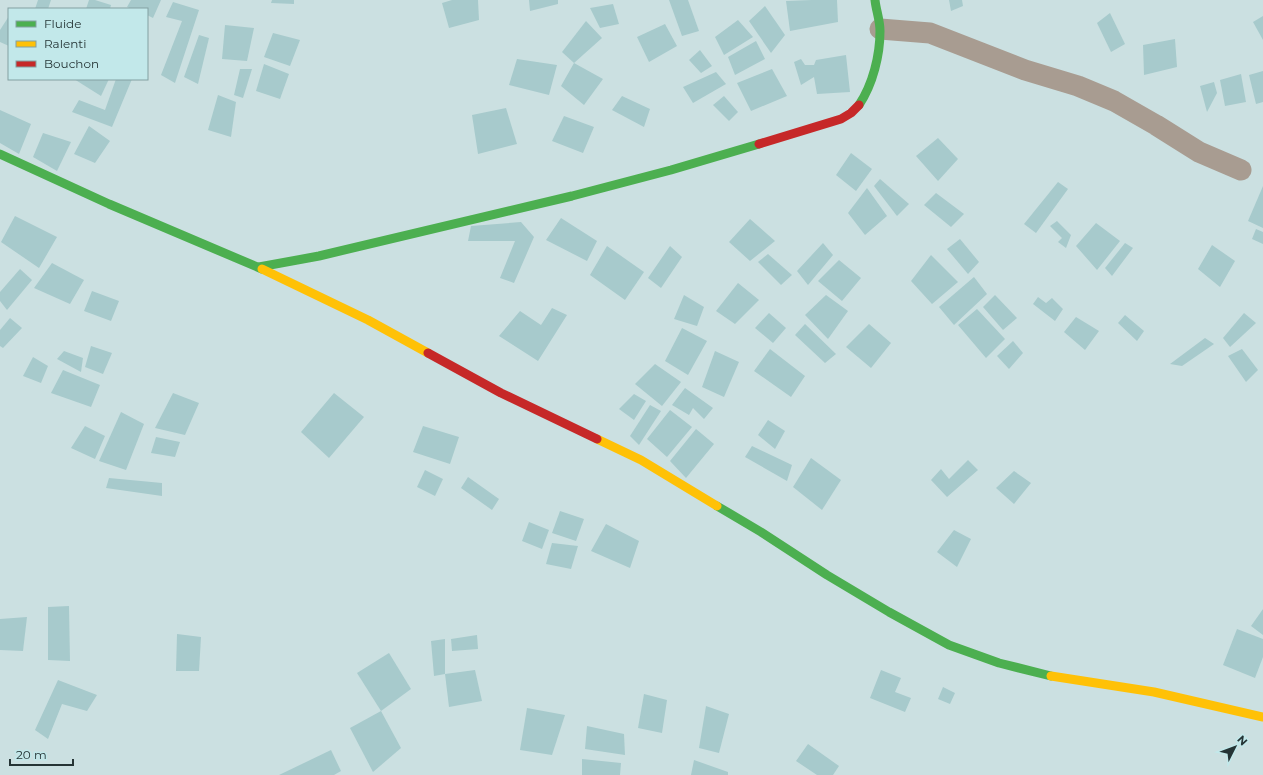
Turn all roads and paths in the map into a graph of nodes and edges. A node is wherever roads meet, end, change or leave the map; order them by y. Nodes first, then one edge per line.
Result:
1 (875, 0) edge
2 (880, 29) junction
3 (0, 154) edge
4 (1241, 170) dead end
5 (259, 267) junction
6 (1263, 717) edge

1 - 2 street
2 - 4 street
2 - 5 street
3 - 5 street
5 - 6 street

